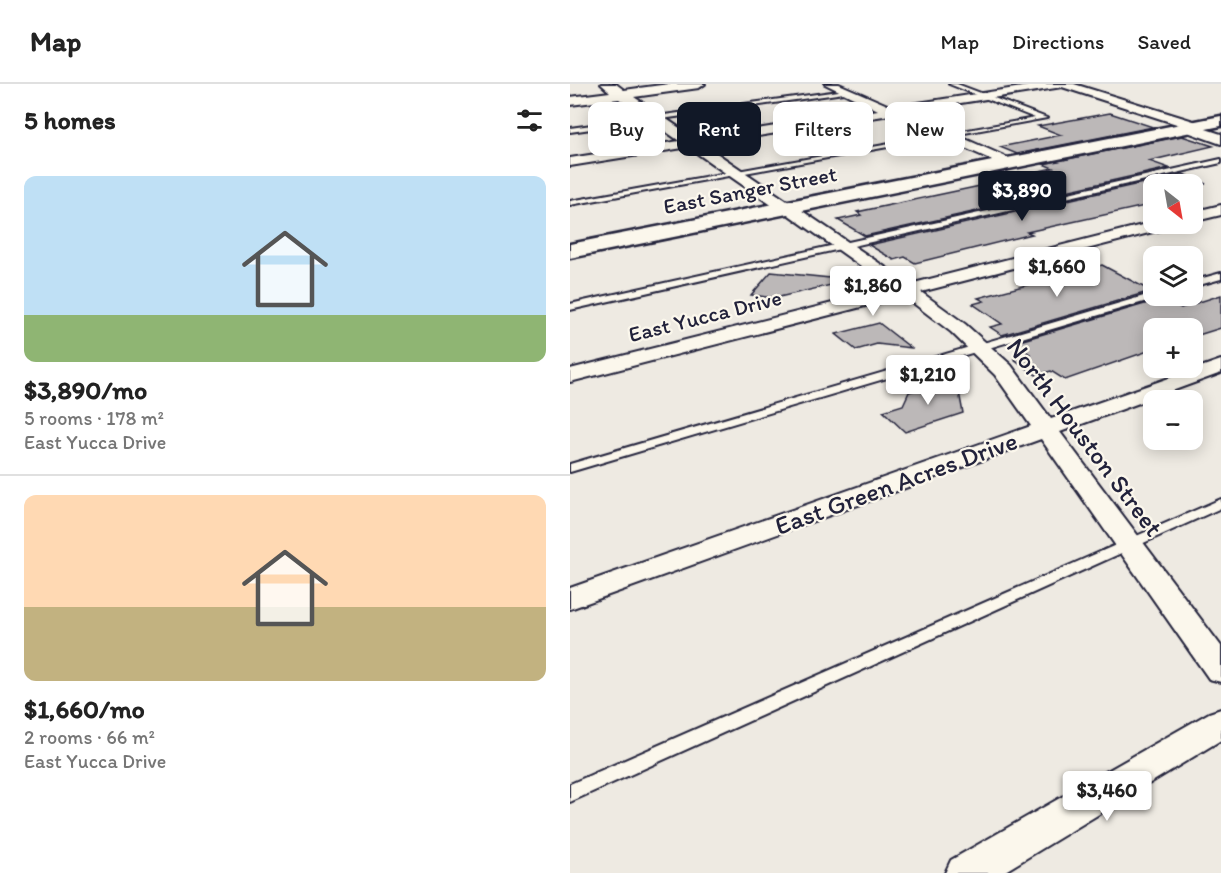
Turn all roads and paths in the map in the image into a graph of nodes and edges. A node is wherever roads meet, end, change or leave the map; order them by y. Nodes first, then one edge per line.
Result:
1 (608, 84) edge
2 (699, 84) edge
3 (830, 84) edge
4 (952, 84) edge
5 (1062, 84) edge
6 (844, 91) junction
7 (622, 94) junction
8 (985, 96) junction
9 (570, 101) edge
10 (634, 102) edge
11 (947, 102) edge
12 (885, 109) edge
13 (885, 112) edge
14 (665, 116) edge
15 (1221, 121) edge
16 (588, 127) edge
17 (1192, 127) junction
18 (570, 130) edge
19 (761, 131) edge
20 (965, 133) edge
21 (1221, 139) edge
22 (965, 144) edge
23 (677, 145) edge
24 (885, 147) edge
25 (713, 156) edge
26 (1221, 161) edge
27 (570, 162) edge
28 (1008, 163) junction
29 (737, 173) junction
30 (570, 203) edge
31 (787, 207) junction
32 (1221, 210) edge
33 (1203, 214) edge
34 (1143, 230) edge
35 (842, 246) junction
36 (570, 251) edge
37 (1221, 276) edge
38 (1203, 281) edge
39 (906, 290) junction
40 (1143, 299) edge
41 (570, 307) edge
42 (980, 347) junction
43 (1221, 366) edge
44 (570, 376) edge
45 (1046, 430) junction
46 (570, 468) edge
47 (1221, 503) edge
48 (1130, 543) junction
49 (570, 599) edge
50 (1221, 670) edge
51 (1221, 723) edge
52 (570, 793) edge
53 (964, 873) edge

1 - 7 street, North Houston Street
2 - 7 street
3 - 6 street
4 - 8 lane
5 - 8 street
5 - 17 street
6 - 12 street
6 - 14 lane
7 - 9 street
7 - 10 street, North Houston Street
8 - 11 street
8 - 20 lane
13 - 19 street
15 - 17 main road, East Sanger Street
16 - 18 lane
17 - 21 street
17 - 28 main road, East Sanger Street
22 - 28 street
23 - 27 street
24 - 29 lane
25 - 29 street, North Houston Street
26 - 35 lane
28 - 31 main road, East Sanger Street
29 - 30 lane
29 - 31 street, North Houston Street
31 - 35 street, North Houston Street
31 - 36 main road, East Sanger Street
32 - 33 street
34 - 39 street, East Yucca Drive
35 - 39 street, North Houston Street
35 - 41 lane
37 - 38 lane
39 - 42 street, North Houston Street
39 - 44 street, East Yucca Drive
40 - 42 lane
42 - 45 street, North Houston Street
42 - 46 lane
43 - 45 street, East Green Acres Drive
45 - 48 street, North Houston Street
45 - 49 street, East Green Acres Drive
47 - 48 lane
48 - 50 street, North Houston Street
48 - 52 lane
51 - 53 street

